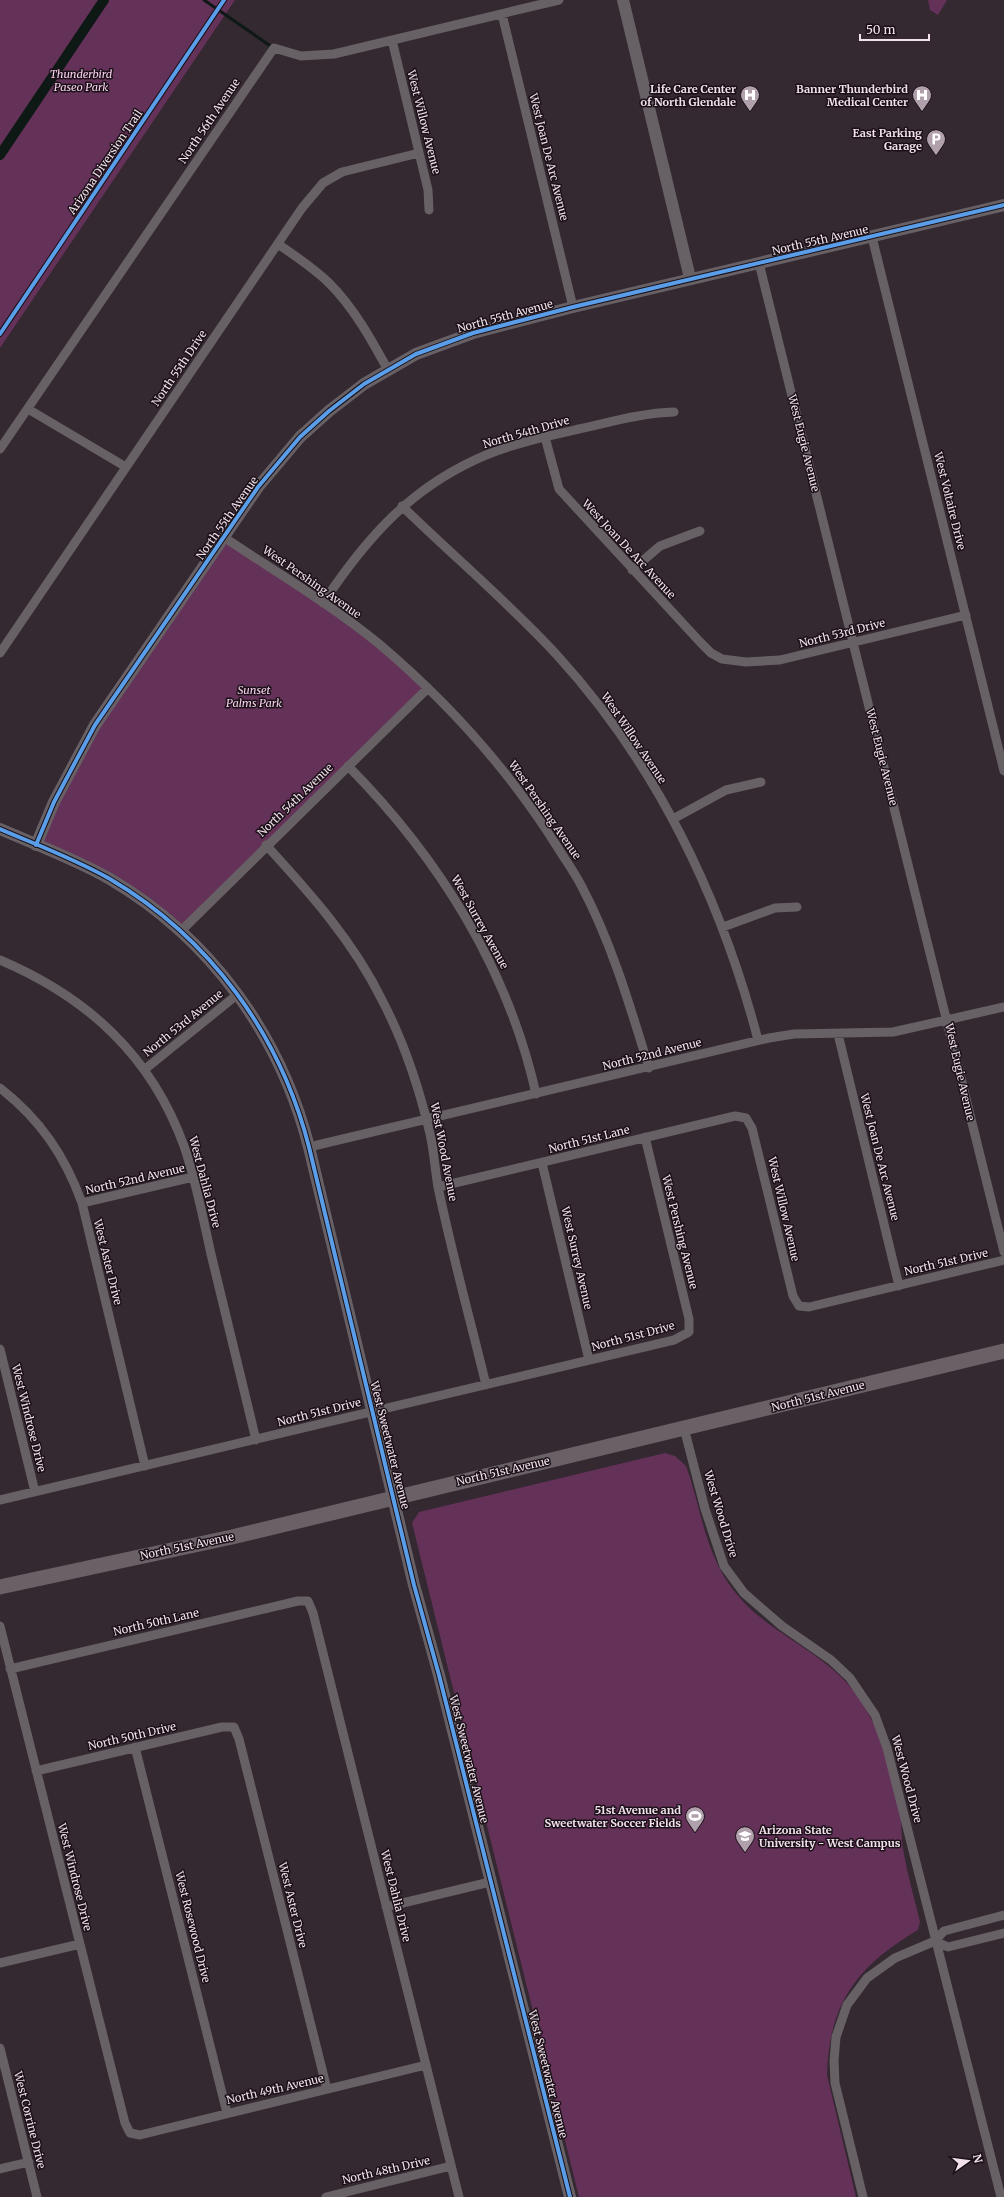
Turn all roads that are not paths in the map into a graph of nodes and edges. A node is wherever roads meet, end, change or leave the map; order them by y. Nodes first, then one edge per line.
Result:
1 (560, 0) edge
2 (623, 0) edge
3 (502, 14) junction
4 (392, 40) junction
5 (419, 153) junction
6 (1004, 205) edge
7 (429, 210) dead end
8 (872, 237) junction
9 (278, 244) junction
10 (760, 263) junction
11 (690, 278) junction
12 (573, 307) junction
13 (388, 370) junction
14 (28, 409) junction
15 (674, 412) dead end
16 (545, 437) junction
17 (0, 450) edge
18 (126, 468) junction
19 (402, 506) junction
20 (700, 531) dead end
21 (225, 538) junction
22 (632, 570) junction
23 (323, 603) junction
24 (966, 615) junction
25 (854, 642) junction
26 (0, 653) edge
27 (722, 659) joint
28 (428, 688) junction
29 (348, 766) junction
30 (1004, 771) edge
31 (761, 782) dead end
32 (673, 819) junction
33 (0, 829) edge
34 (36, 845) junction
35 (266, 845) junction
36 (797, 907) dead end
37 (723, 927) junction
38 (181, 931) junction
39 (0, 960) edge
40 (238, 994) junction
41 (1004, 1007) edge
42 (948, 1021) junction
43 (838, 1034) junction
44 (758, 1040) junction
45 (649, 1068) junction
46 (144, 1070) junction
47 (0, 1088) edge
48 (536, 1094) junction
49 (746, 1118) joint
50 (426, 1119) junction
51 (645, 1137) junction
52 (310, 1146) junction
53 (542, 1163) junction
54 (193, 1177) junction
55 (438, 1187) junction
56 (82, 1203) junction
57 (1004, 1252) edge
58 (1004, 1260) edge
59 (899, 1286) junction
60 (799, 1306) joint
61 (689, 1332) joint
62 (0, 1348) edge
63 (1004, 1351) edge
64 (589, 1360) junction
65 (486, 1385) junction
66 (372, 1412) junction
67 (684, 1428) junction
68 (256, 1440) junction
69 (145, 1466) junction
70 (35, 1492) junction
71 (393, 1497) junction
72 (0, 1500) edge
73 (0, 1587) edge
74 (308, 1601) joint
75 (0, 1626) edge
76 (10, 1669) junction
77 (234, 1727) joint
78 (136, 1748) junction
79 (36, 1771) junction
80 (490, 1882) junction
81 (386, 1907) junction
82 (1004, 1915) edge
83 (1004, 1933) edge
84 (935, 1941) junction
85 (80, 1944) junction
86 (0, 1963) edge
87 (0, 2048) edge
88 (426, 2065) junction
89 (327, 2089) junction
90 (227, 2113) junction
91 (130, 2133) joint
92 (29, 2162) junction
93 (452, 2166) junction
94 (0, 2168) edge
95 (353, 2194) edge
96 (38, 2197) edge
97 (326, 2197) edge
98 (459, 2197) edge
99 (570, 2197) edge
100 (863, 2197) edge
101 (1001, 2197) edge

1 - 3 street, North 56th Avenue
2 - 11 street
3 - 4 street, North 56th Avenue
3 - 12 street, West Joan De Arc Avenue
4 - 5 street, West Willow Avenue
4 - 14 street, North 56th Avenue
5 - 7 street, West Willow Avenue
5 - 9 street, North 55th Drive
6 - 8 street, North 55th Avenue
8 - 10 street, North 55th Avenue
8 - 24 street, West Voltaire Drive
9 - 13 street
9 - 18 street, North 55th Drive
10 - 11 street, North 55th Avenue
10 - 25 street, West Eugie Avenue
11 - 12 street, North 55th Avenue
12 - 13 street, North 55th Avenue
13 - 21 street, North 55th Avenue
14 - 17 street, North 56th Avenue
14 - 18 street
15 - 16 street, North 54th Drive
16 - 19 street, North 54th Drive
16 - 22 street, West Joan De Arc Avenue
18 - 26 street, North 55th Drive
19 - 23 street, North 54th Drive
19 - 32 street, West Willow Avenue
20 - 22 street
21 - 23 street, West Pershing Avenue
21 - 34 street, North 55th Avenue
22 - 27 street, West Joan De Arc Avenue
23 - 28 street, West Pershing Avenue
24 - 25 street, North 53rd Drive
24 - 30 street, West Voltaire Drive
25 - 27 street, North 53rd Drive
25 - 42 street, West Eugie Avenue
28 - 29 street, North 54th Avenue
28 - 45 street, West Pershing Avenue
29 - 35 street, North 54th Avenue
29 - 48 street, West Surrey Avenue
31 - 32 street
32 - 37 street, West Willow Avenue
33 - 34 street, West Sweetwater Avenue
34 - 38 street, West Sweetwater Avenue
35 - 38 street, North 54th Avenue
35 - 50 street, West Wood Avenue
36 - 37 street
37 - 44 street, West Willow Avenue
38 - 40 street, West Sweetwater Avenue
39 - 46 street, West Dahlia Drive
40 - 46 street, North 53rd Avenue
40 - 52 street, West Sweetwater Avenue
41 - 42 street, North 52nd Avenue
42 - 43 street, North 52nd Avenue
42 - 57 street, West Eugie Avenue
43 - 44 street, North 52nd Avenue
43 - 59 street, West Joan De Arc Avenue
44 - 45 street, North 52nd Avenue
45 - 48 street, North 52nd Avenue
46 - 54 street, West Dahlia Drive
47 - 56 street, West Aster Drive
48 - 50 street, North 52nd Avenue
49 - 51 street, North 51st Lane
49 - 60 street, West Willow Avenue
50 - 52 street, North 52nd Avenue
50 - 55 street, West Wood Avenue
51 - 53 street, North 51st Lane
51 - 61 street, West Pershing Avenue
52 - 66 street, West Sweetwater Avenue
53 - 55 street, North 51st Lane
53 - 64 street, West Surrey Avenue
54 - 56 street, North 52nd Avenue
54 - 68 street, West Dahlia Drive
55 - 65 street, West Wood Avenue
56 - 69 street, West Aster Drive
58 - 59 street, North 51st Drive
59 - 60 street, North 51st Drive
61 - 64 street, North 51st Drive
62 - 70 street, West Windrose Drive
63 - 67 main road, North 51st Avenue
64 - 65 street, North 51st Drive
65 - 66 street, North 51st Drive
66 - 68 street, North 51st Drive
66 - 71 street, West Sweetwater Avenue
67 - 71 main road, North 51st Avenue
67 - 84 street, West Wood Drive
68 - 69 street, North 51st Drive
69 - 70 street, North 51st Drive
70 - 72 street, North 51st Drive
71 - 73 main road, North 51st Avenue
71 - 80 street, West Sweetwater Avenue
74 - 76 street, North 50th Lane
74 - 81 street, West Dahlia Drive
75 - 76 street, West Windrose Drive
76 - 79 street, West Windrose Drive
77 - 78 street, North 50th Drive
77 - 89 street, West Aster Drive
78 - 79 street, North 50th Drive
78 - 90 street, West Rosewood Drive
79 - 85 street, West Windrose Drive
80 - 81 street
80 - 99 street, West Sweetwater Avenue
81 - 88 street, West Dahlia Drive
82 - 84 street
83 - 84 street
84 - 100 street
84 - 101 street, West Wood Drive
85 - 86 street
85 - 91 street, West Windrose Drive
87 - 92 street, West Corrine Drive
88 - 89 street, North 49th Avenue
88 - 93 street, West Dahlia Drive
89 - 90 street, North 49th Avenue
90 - 91 street, North 49th Avenue
92 - 94 street
92 - 96 street, West Corrine Drive
93 - 95 street, North 48th Drive
93 - 98 street, West Dahlia Drive
95 - 97 street, North 48th Drive

